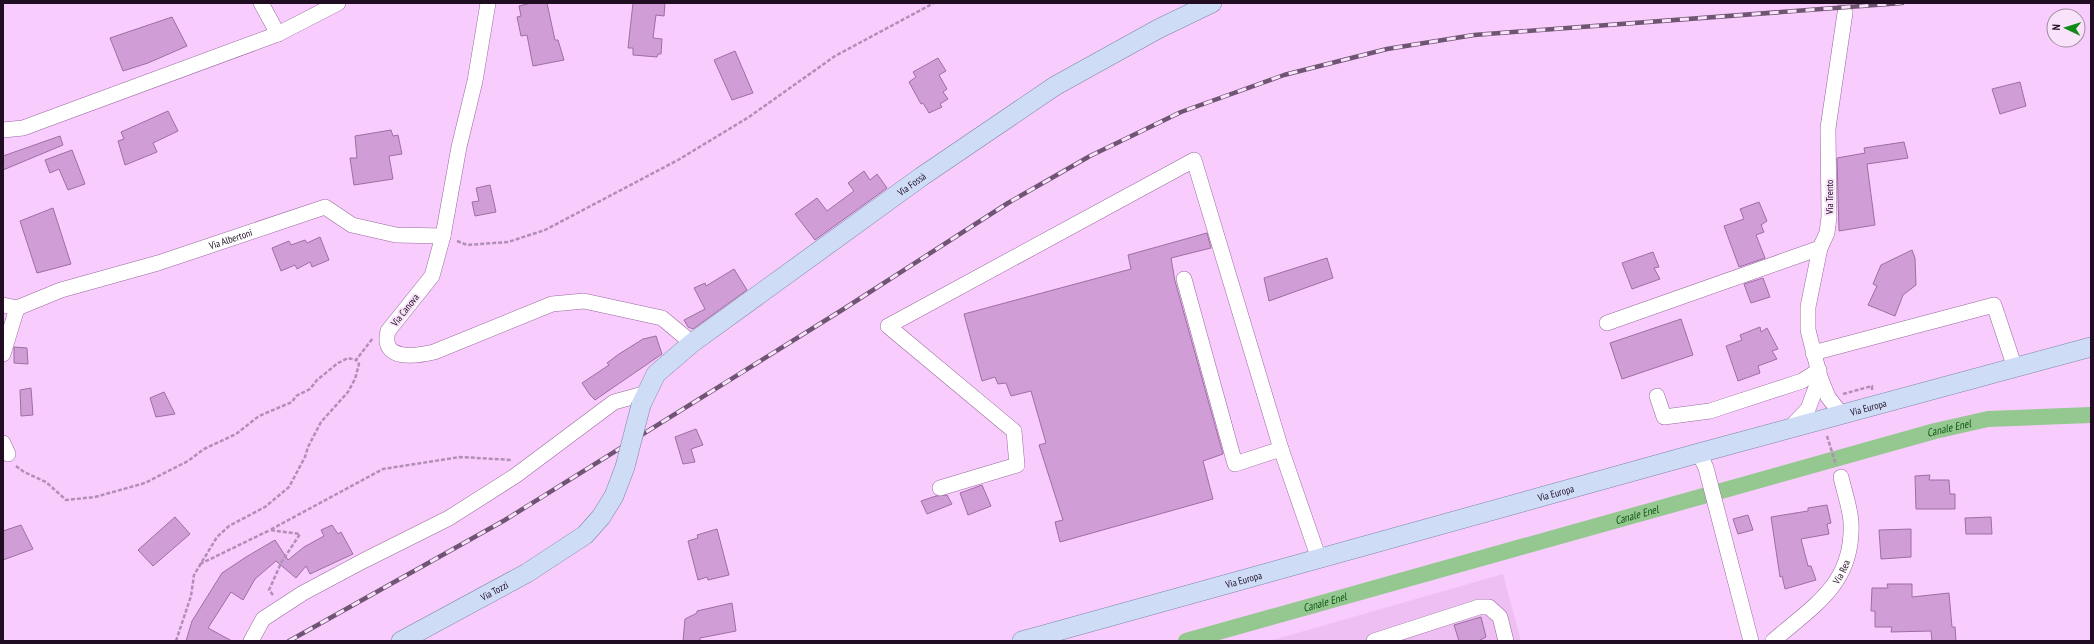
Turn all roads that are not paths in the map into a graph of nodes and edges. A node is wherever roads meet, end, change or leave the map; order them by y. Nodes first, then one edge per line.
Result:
1 (261, 3) edge
2 (338, 3) edge
3 (488, 3) edge
4 (1212, 3) edge
5 (1844, 13) tunnel mouth
6 (278, 34) junction
7 (3, 130) edge
8 (443, 236) junction
9 (1820, 248) junction
10 (1184, 278) dead end
11 (10, 306) edge
12 (1607, 323) dead end
13 (692, 343) junction
14 (2091, 347) edge
15 (1813, 353) junction
16 (3, 354) edge
17 (2014, 368) junction
18 (1819, 373) junction
19 (1657, 396) dead end
20 (644, 399) junction
21 (1842, 415) junction
22 (1791, 428) junction
23 (1281, 449) junction
24 (1703, 461) junction
25 (625, 467) joint
26 (1841, 477) dead end
27 (940, 488) dead end
28 (1319, 559) junction
29 (251, 641) edge
30 (401, 641) edge
31 (1022, 641) edge
32 (1374, 641) edge
33 (1506, 641) edge
34 (1751, 641) edge
35 (1773, 641) edge

1 - 6 street
2 - 6 street
3 - 8 street, Via Canova
4 - 13 main road, Via Fossà
5 - 9 street, Via Trento
6 - 7 street
8 - 11 street, Via Albertoni
8 - 13 street, Via Canova
9 - 12 street
9 - 15 street, Via Trento
10 - 23 street
11 - 16 street, Via Albertoni
13 - 20 main road, Via Fossà
14 - 17 main road, Via Europa
15 - 17 street
15 - 18 street, Via Trento
17 - 21 main road, Via Europa
18 - 19 street
18 - 21 street, Via Trento
18 - 22 street
20 - 25 main road, Via Fossà, bridge
20 - 29 street
21 - 22 main road, Via Europa
22 - 24 main road, Via Europa
23 - 27 street
23 - 28 street
24 - 28 main road, Via Europa
24 - 34 street
25 - 30 main road, Via Tozzi
26 - 35 street, Via Rea
28 - 31 main road, Via Europa
32 - 33 street

